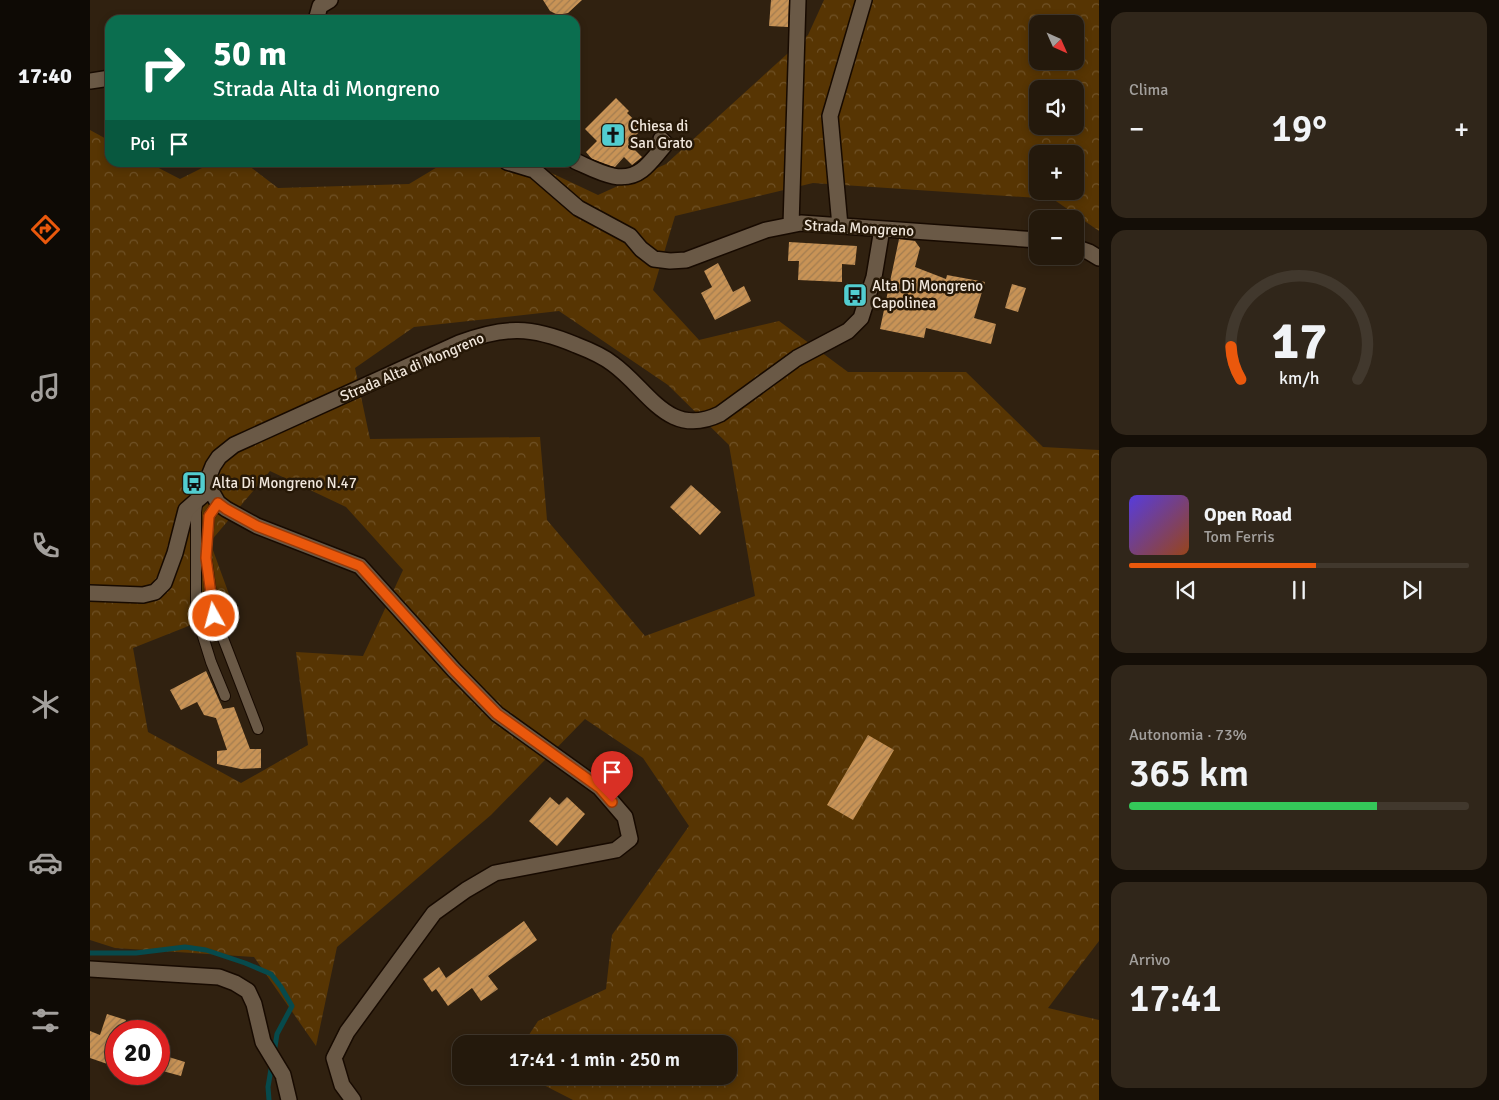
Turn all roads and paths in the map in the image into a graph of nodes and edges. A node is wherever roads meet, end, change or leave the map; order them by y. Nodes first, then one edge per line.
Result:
1 (330, 0) edge
2 (798, 0) edge
3 (864, 0) edge
4 (317, 15) edge
5 (105, 79) edge
6 (90, 81) edge
7 (661, 139) dead end
8 (580, 163) edge
9 (524, 167) edge
10 (791, 225) junction
11 (840, 226) junction
12 (882, 229) junction
13 (1029, 239) edge
14 (1084, 250) edge
15 (1099, 258) edge
16 (204, 493) junction
17 (218, 503) junction
18 (90, 593) edge
19 (225, 696) dead end
20 (258, 729) dead end
21 (90, 970) edge
22 (290, 1100) edge
23 (353, 1100) edge

1 - 4 street
2 - 10 street
3 - 11 street
5 - 6 street
7 - 8 street
9 - 10 street, Strada Mongreno
10 - 11 street, Strada Mongreno
11 - 12 street, Strada Mongreno
12 - 13 street, Strada Mongreno
12 - 16 street, Strada Alta di Mongreno
14 - 15 street
16 - 17 street
16 - 18 street, Strada Alta di Mongreno
16 - 19 lane
17 - 20 lane
17 - 23 street
21 - 22 street

